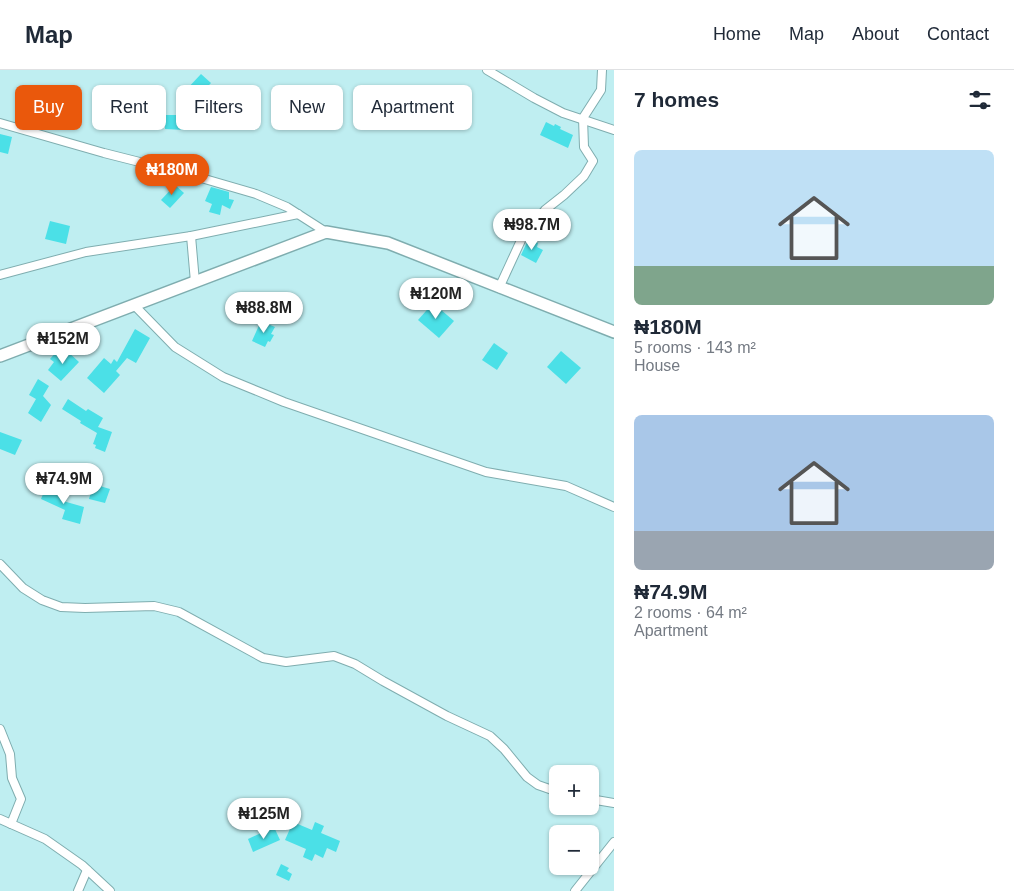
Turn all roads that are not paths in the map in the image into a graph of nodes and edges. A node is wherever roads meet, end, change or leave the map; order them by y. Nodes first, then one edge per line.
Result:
1 (487, 70) edge
2 (602, 70) edge
3 (583, 118) junction
4 (0, 123) edge
5 (614, 130) edge
6 (298, 214) junction
7 (326, 232) junction
8 (190, 236) junction
9 (0, 275) edge
10 (195, 282) junction
11 (499, 288) junction
12 (134, 305) junction
13 (614, 332) edge
14 (0, 356) edge
15 (614, 507) edge
16 (0, 564) edge
17 (0, 729) edge
18 (549, 788) edge
19 (599, 801) edge
20 (614, 804) edge
21 (0, 819) edge
22 (11, 824) junction
23 (614, 842) edge
24 (87, 870) junction
25 (78, 891) edge
26 (110, 891) edge
27 (576, 891) edge

1 - 3 street
2 - 3 street
3 - 5 street
3 - 11 street
4 - 6 street
6 - 7 street
6 - 8 street
7 - 10 main road
7 - 11 main road
8 - 9 street
8 - 10 street
10 - 12 main road
11 - 13 main road
12 - 14 main road
12 - 15 street
16 - 18 street
17 - 22 street
19 - 20 street
21 - 22 street
22 - 24 street
23 - 27 street
24 - 25 street
24 - 26 street

